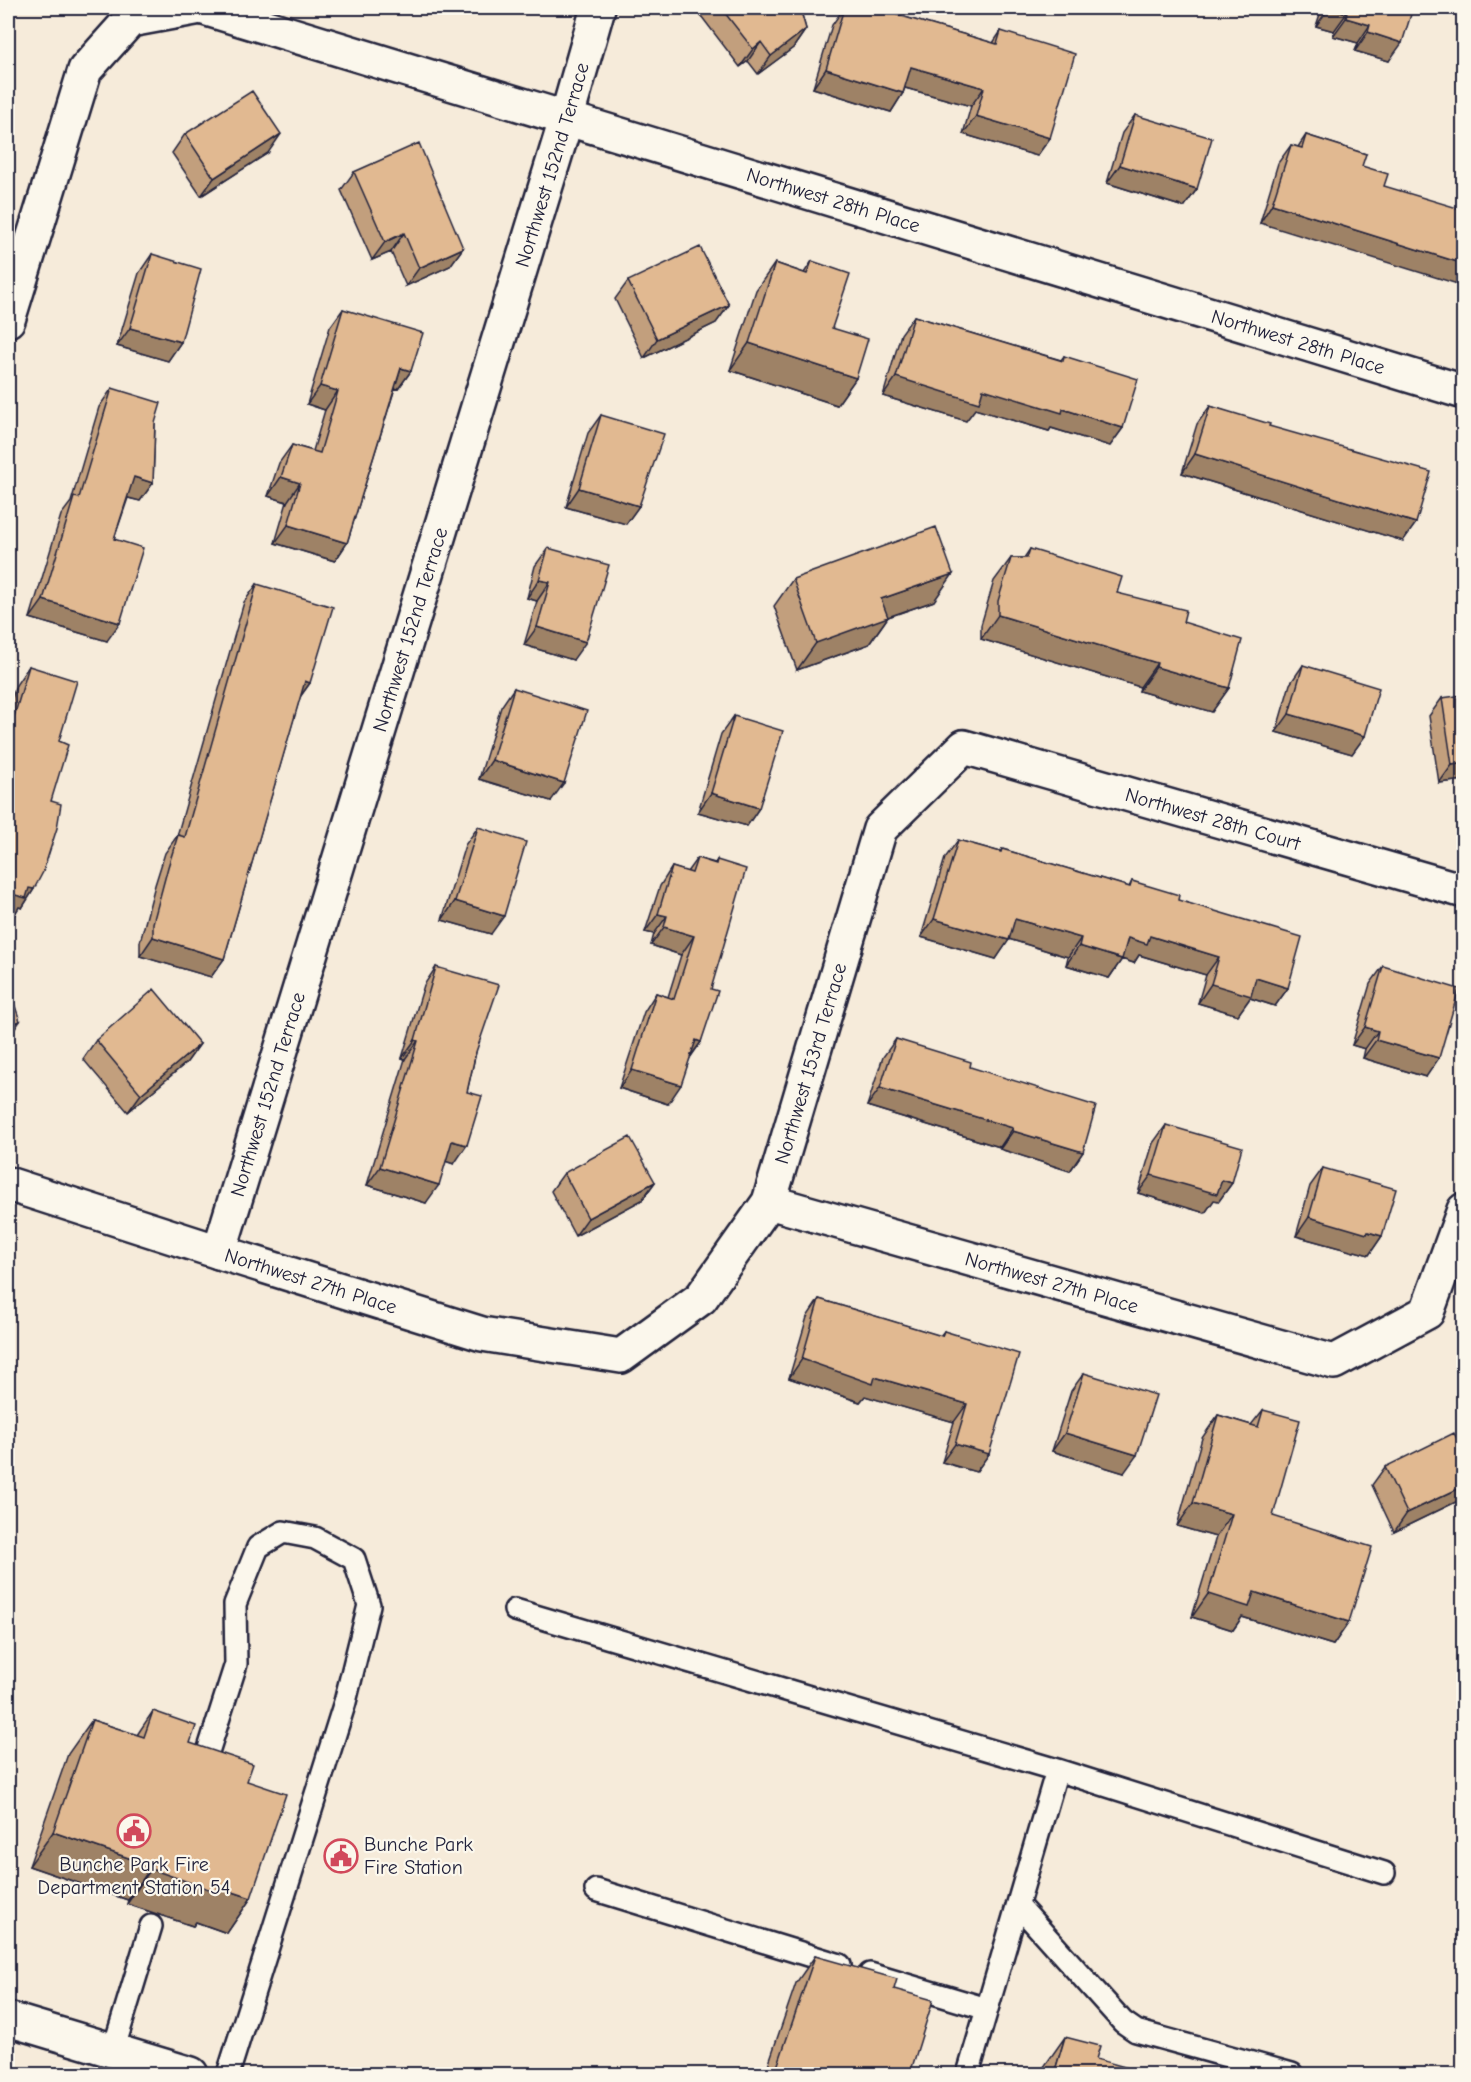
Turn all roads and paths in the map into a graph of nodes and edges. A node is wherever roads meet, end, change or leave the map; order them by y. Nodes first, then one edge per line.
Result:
1 (195, 8) edge
2 (204, 8) edge
3 (598, 8) edge
4 (566, 120) junction
5 (8, 320) edge
6 (1464, 392) edge
7 (964, 747) joint
8 (1464, 891) edge
9 (8, 1184) edge
10 (769, 1202) junction
11 (1464, 1210) edge
12 (219, 1252) junction
13 (621, 1356) joint
14 (515, 1610) dead end
15 (207, 1755) edge
16 (1057, 1770) junction
17 (1384, 1873) dead end
18 (596, 1890) dead end
19 (1018, 1905) junction
20 (151, 1926) dead end
21 (987, 2010) junction
22 (8, 2019) edge
23 (113, 2051) junction
24 (176, 2072) edge
25 (228, 2074) edge
26 (968, 2074) edge
27 (1292, 2074) edge

1 - 5 street
2 - 4 street, Northwest 28th Place
3 - 4 street, Northwest 152nd Terrace
4 - 6 street, Northwest 28th Place
4 - 12 street, Northwest 152nd Terrace
7 - 8 street, Northwest 28th Court
7 - 10 street, Northwest 153rd Terrace
9 - 12 street, Northwest 27th Place
10 - 11 street, Northwest 27th Place
10 - 13 street, Northwest 153rd Terrace
12 - 13 street, Northwest 27th Place
14 - 16 lane
15 - 25 lane
16 - 17 lane
16 - 19 lane
18 - 21 lane
19 - 21 lane
19 - 27 lane
20 - 23 lane
21 - 26 lane
22 - 23 street
23 - 24 street

